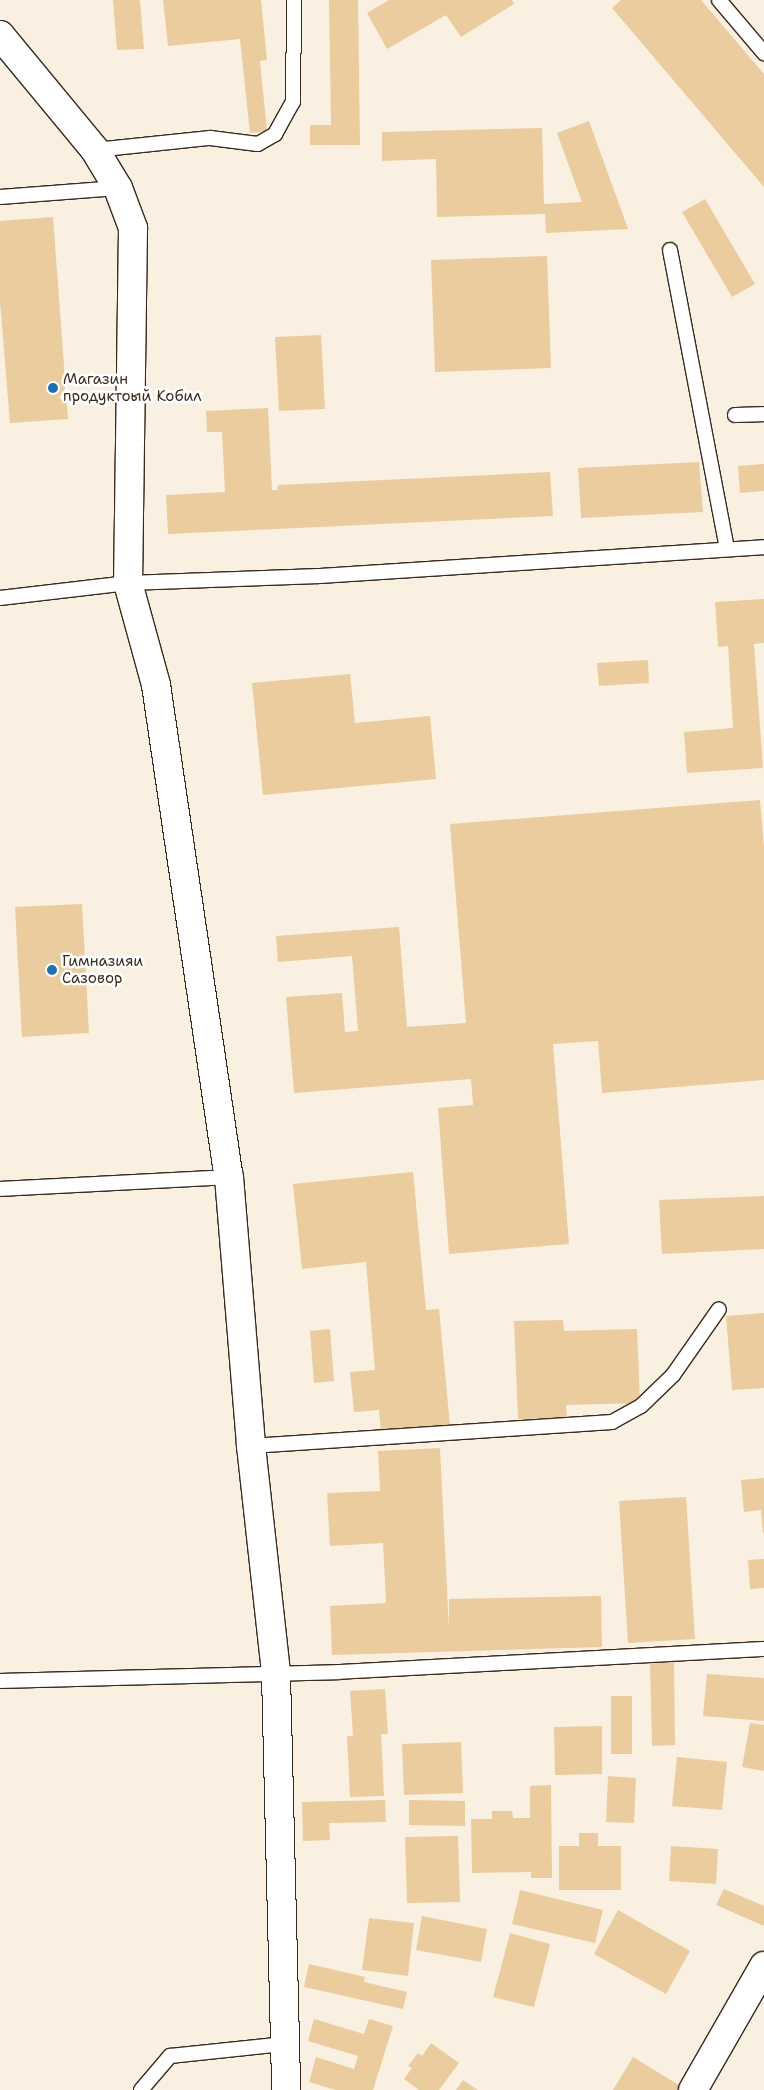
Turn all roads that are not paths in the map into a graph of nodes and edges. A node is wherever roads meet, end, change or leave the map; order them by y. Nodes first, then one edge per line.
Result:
1 (294, 0) edge
2 (719, 0) edge
3 (0, 35) edge
4 (764, 53) edge
5 (94, 150) junction
6 (118, 188) junction
7 (0, 197) edge
8 (670, 250) dead end
9 (764, 414) edge
10 (735, 415) dead end
11 (764, 546) edge
12 (727, 549) junction
13 (128, 583) junction
14 (0, 598) edge
15 (229, 1177) junction
16 (0, 1189) edge
17 (718, 1309) dead end
18 (251, 1446) junction
19 (764, 1649) edge
20 (276, 1674) junction
21 (0, 1681) edge
22 (764, 1966) edge
23 (285, 2044) junction
24 (141, 2090) edge
25 (286, 2090) edge
26 (693, 2090) edge

1 - 5 lane
2 - 4 lane
3 - 5 street
5 - 6 street
6 - 7 lane
6 - 13 street
8 - 12 lane
9 - 10 lane
11 - 12 lane
12 - 13 lane
13 - 14 lane
13 - 15 street
15 - 16 lane
15 - 18 street
17 - 18 lane
18 - 20 street
19 - 20 lane
20 - 21 lane
20 - 23 street
22 - 26 street
23 - 24 lane
23 - 25 street

